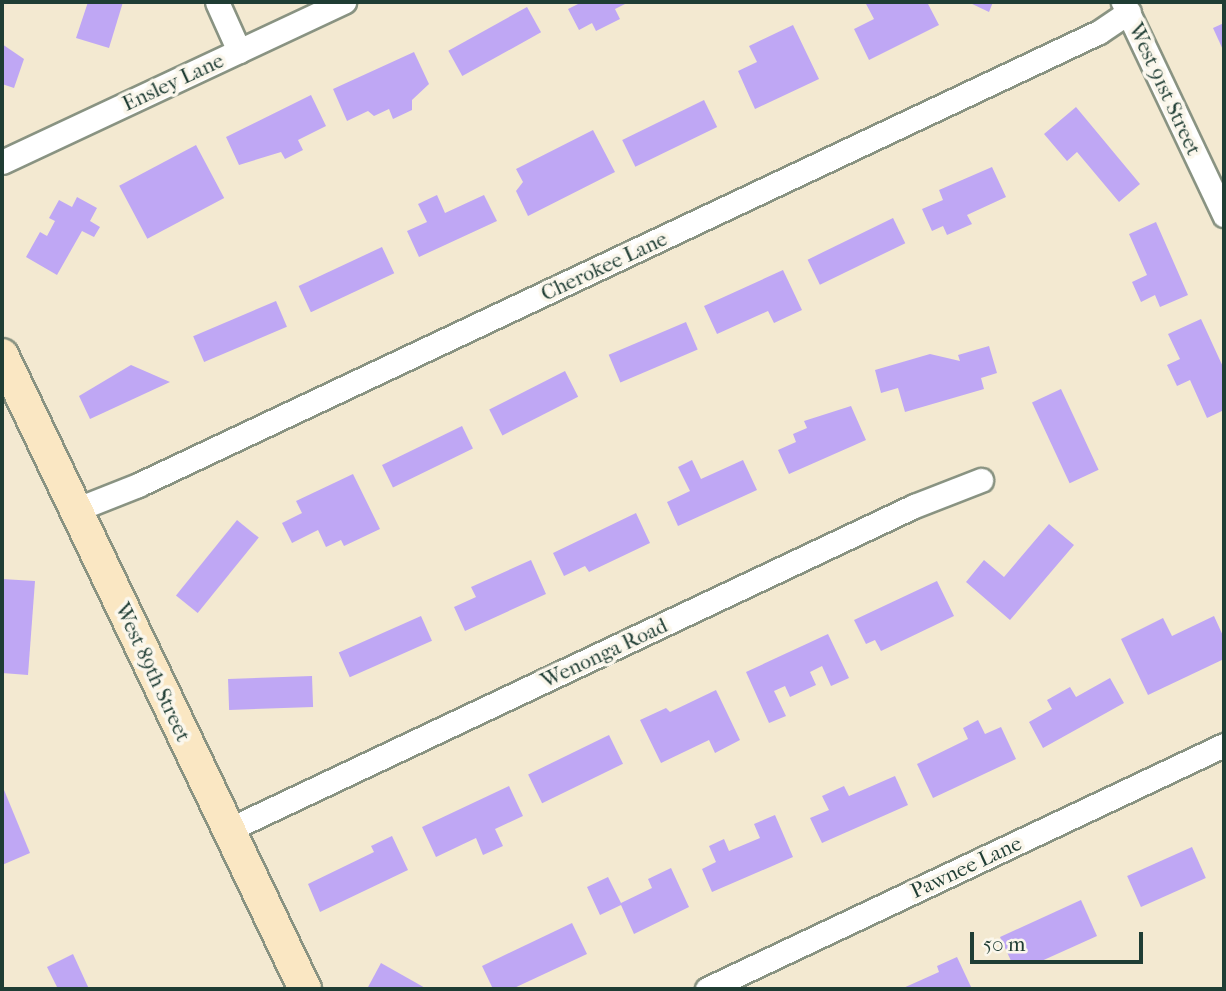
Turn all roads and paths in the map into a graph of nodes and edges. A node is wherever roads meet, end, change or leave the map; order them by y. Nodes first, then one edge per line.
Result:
1 (217, 2) edge
2 (344, 2) edge
3 (1126, 7) edge
4 (239, 51) junction
5 (2, 162) edge
6 (1224, 215) edge
7 (5, 370) edge
8 (981, 480) dead end
9 (75, 510) junction
10 (1224, 745) edge
11 (228, 830) junction
12 (305, 989) edge
13 (707, 989) edge

1 - 4 street
2 - 4 street, Ensley Lane
3 - 6 street, West 91st Street
3 - 9 street, Cherokee Lane
4 - 5 street, Ensley Lane
7 - 9 street, West 89th Street
8 - 11 street, Wenonga Road
9 - 11 street, West 89th Street
10 - 13 street, Pawnee Lane
11 - 12 street, West 89th Street

